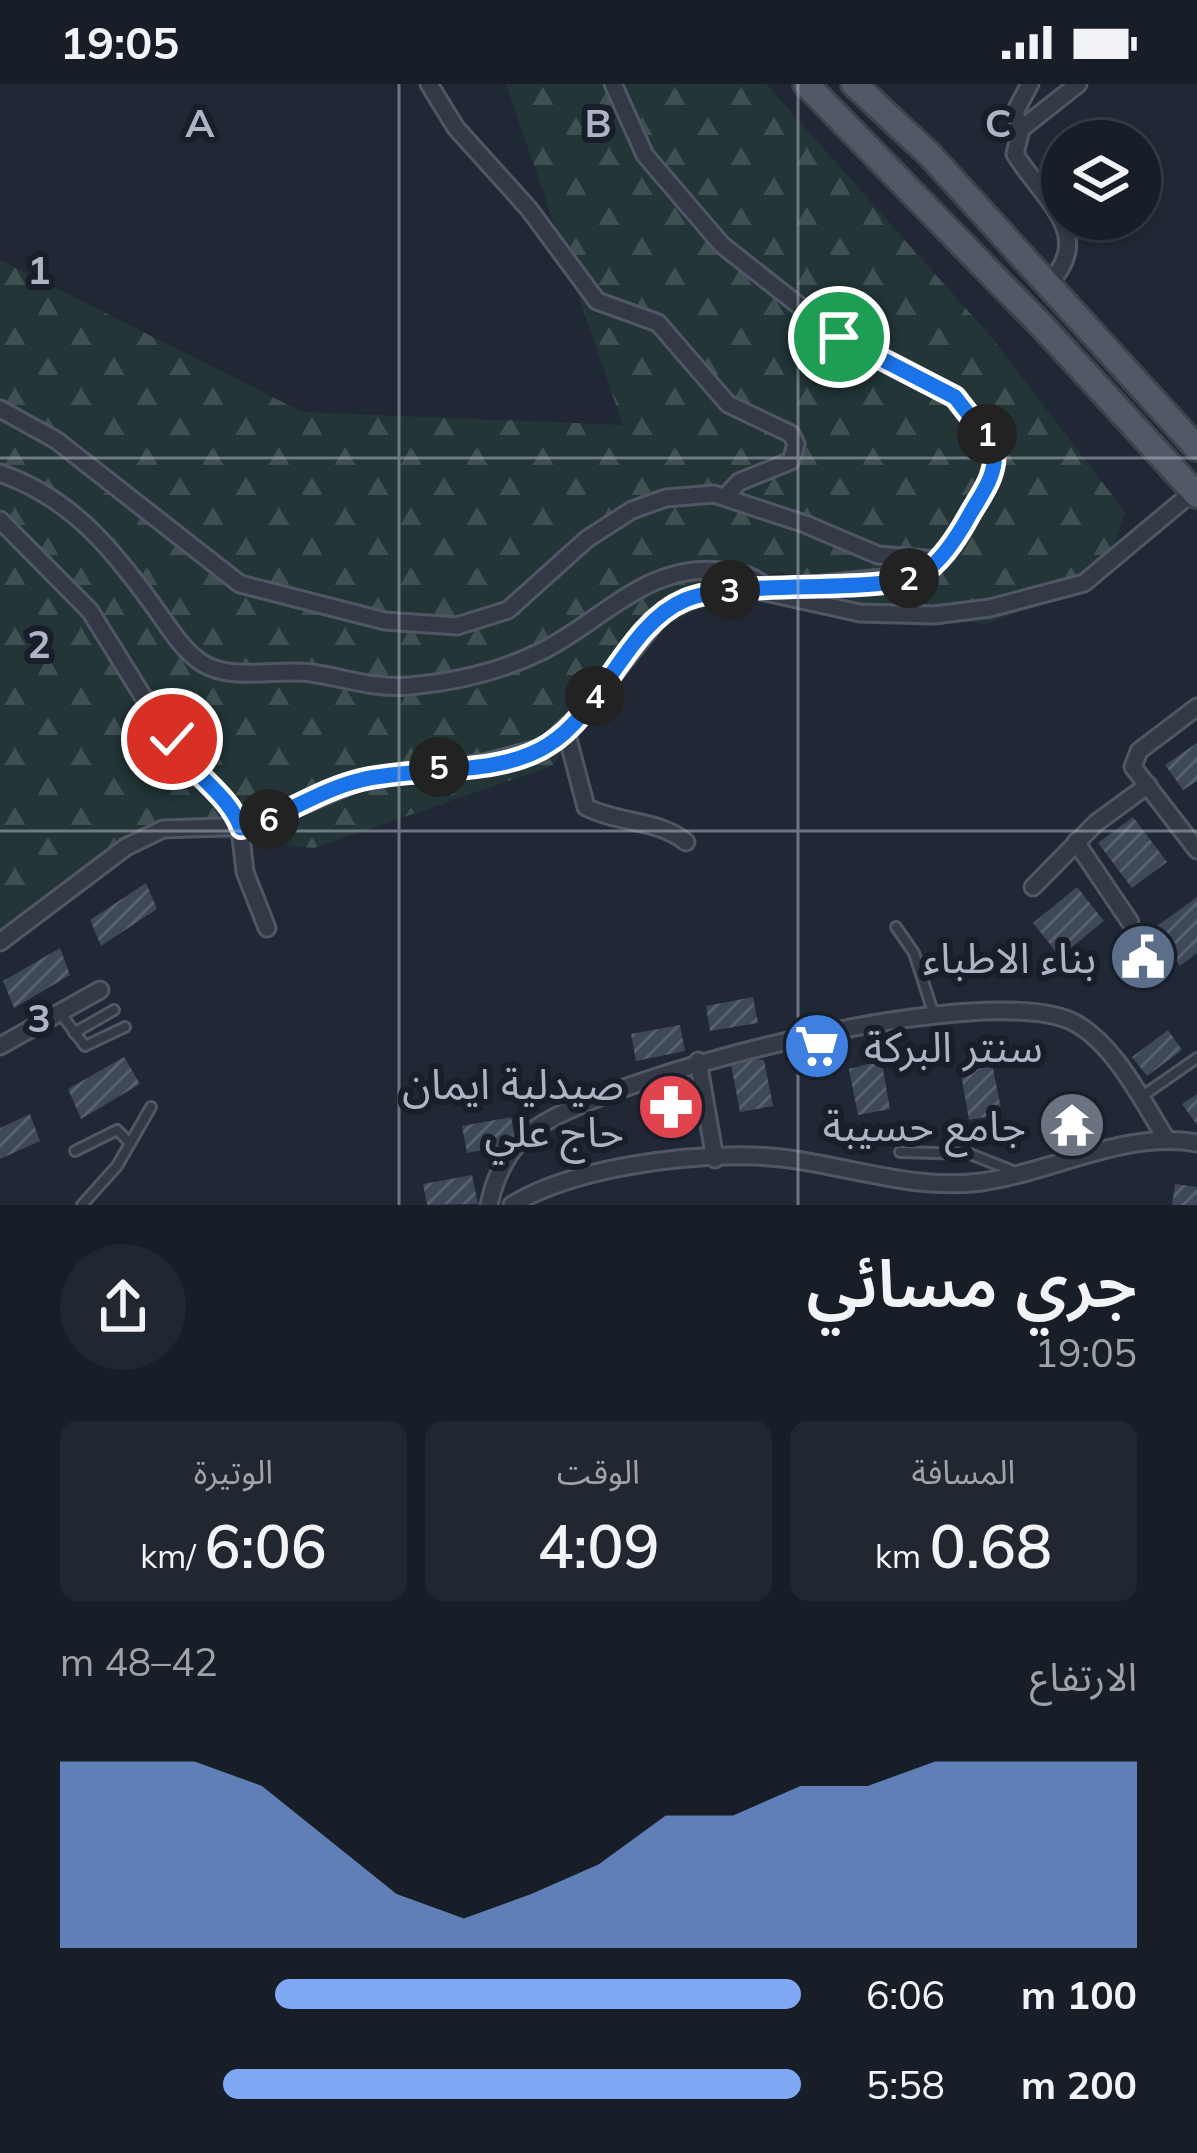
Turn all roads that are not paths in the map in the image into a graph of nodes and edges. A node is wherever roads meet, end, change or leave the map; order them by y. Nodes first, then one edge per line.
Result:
1 (429, 84) edge
2 (613, 84) edge
3 (806, 84) edge
4 (854, 84) edge
5 (1030, 84) edge
6 (1078, 84) edge
7 (1021, 129) junction
8 (1046, 286) junction
9 (0, 409) edge
10 (1197, 448) edge
11 (0, 473) edge
12 (725, 496) junction
13 (1196, 497) edge
14 (0, 520) edge
15 (936, 560) junction
16 (769, 591) junction
17 (1197, 707) edge
18 (566, 730) junction
19 (1148, 785) junction
20 (241, 828) junction
21 (686, 842) dead end
22 (1076, 842) junction
23 (1197, 850) edge
24 (1033, 886) dead end
25 (1130, 922) dead end
26 (896, 927) dead end
27 (267, 928) dead end
28 (0, 943) edge
29 (100, 990) dead end
30 (114, 1010) dead end
31 (60, 1012) junction
32 (935, 1017) junction
33 (125, 1027) dead end
34 (74, 1033) junction
35 (0, 1046) edge
36 (1197, 1058) edge
37 (698, 1061) junction
38 (1140, 1098) junction
39 (151, 1107) dead end
40 (1165, 1137) junction
41 (1197, 1142) edge
42 (130, 1144) junction
43 (75, 1151) dead end
44 (900, 1153) dead end
45 (715, 1159) junction
46 (1014, 1172) junction
47 (82, 1205) edge
48 (489, 1205) edge
49 (512, 1205) edge

1 - 12 street
2 - 15 street
3 - 13 main road
4 - 8 main road
5 - 7 street
6 - 7 street
7 - 8 street
8 - 10 main road
9 - 12 street
11 - 16 street
12 - 15 street
13 - 16 street
14 - 20 street
15 - 16 street
16 - 18 street
17 - 19 street
18 - 20 street
18 - 21 street
19 - 22 street
19 - 23 street
20 - 27 street
20 - 28 street
22 - 24 street
22 - 25 street
26 - 32 lane
29 - 31 street
30 - 34 lane
31 - 34 lane
31 - 35 street
32 - 37 street
32 - 38 street
33 - 34 lane
36 - 38 lane
37 - 45 street
37 - 48 street
38 - 40 street
39 - 42 lane
40 - 41 street
40 - 46 street
42 - 43 lane
42 - 47 lane
44 - 46 lane
45 - 46 street
45 - 49 street

